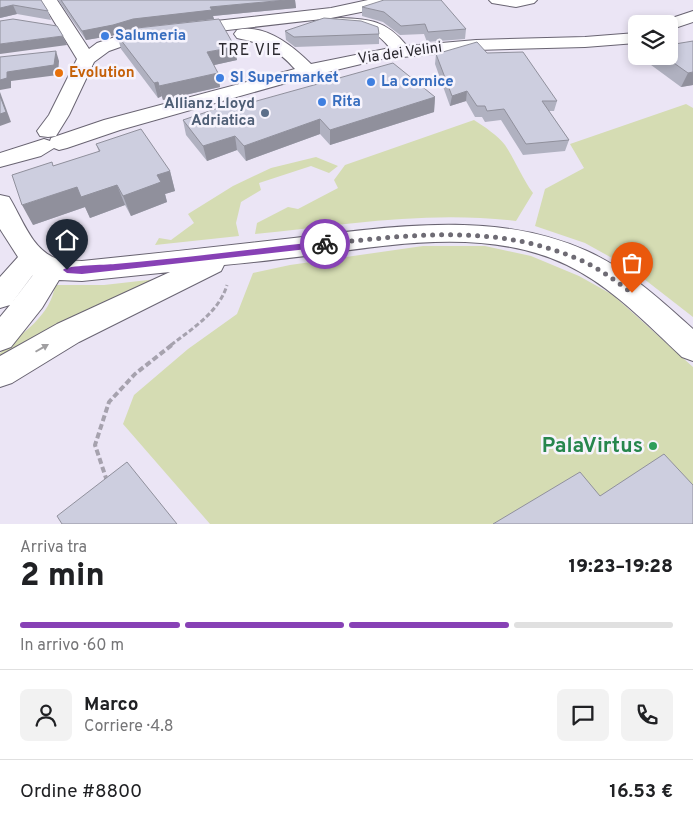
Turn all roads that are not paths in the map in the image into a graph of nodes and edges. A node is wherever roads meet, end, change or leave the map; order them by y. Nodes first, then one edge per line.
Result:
1 (382, 0) edge
2 (497, 0) edge
3 (528, 0) edge
4 (44, 1) edge
5 (693, 16) edge
6 (678, 22) edge
7 (44, 26) edge
8 (67, 28) junction
9 (248, 28) junction
10 (693, 32) edge
11 (678, 34) edge
12 (628, 39) edge
13 (402, 52) junction
14 (77, 55) junction
15 (307, 71) junction
16 (55, 133) junction
17 (0, 155) edge
18 (0, 160) edge
19 (0, 203) edge
20 (233, 255) junction
21 (43, 264) junction
22 (0, 297) edge
23 (0, 338) edge
24 (693, 348) edge
25 (0, 373) edge

1 - 9 street
2 - 3 street
4 - 8 street
5 - 6 street
7 - 8 street
8 - 14 street
9 - 13 street
9 - 14 street
9 - 15 street
10 - 11 street
12 - 13 street, Via dei Velini
13 - 15 street, Via dei Velini
14 - 16 street
15 - 16 street, Via dei Velini
16 - 17 street, Via dei Velini
16 - 18 street, Via dei Velini
19 - 21 street
20 - 21 street
20 - 24 street
25 -> 20 street
21 - 22 street
21 - 23 street

